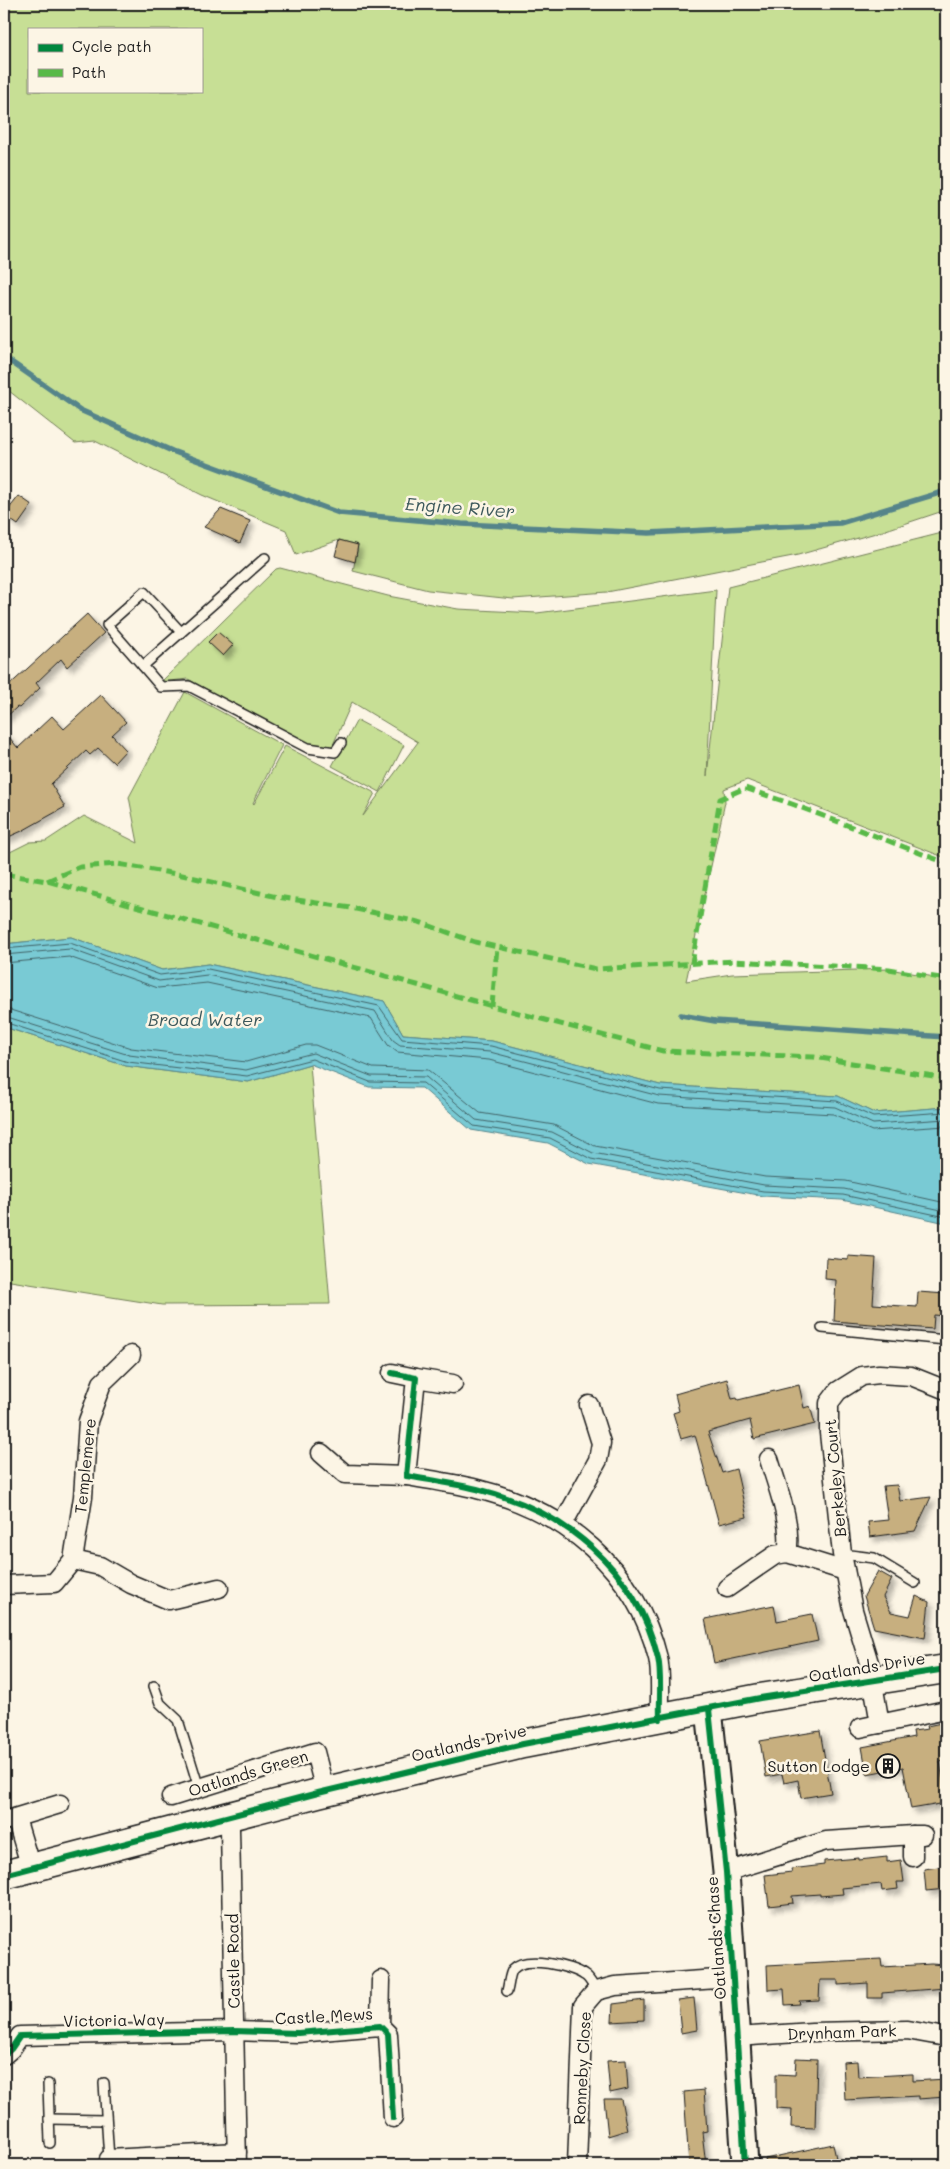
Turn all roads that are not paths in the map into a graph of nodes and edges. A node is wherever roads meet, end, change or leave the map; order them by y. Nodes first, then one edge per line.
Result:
1 (265, 558) dead end
2 (182, 632) junction
3 (143, 666) junction
4 (341, 743) dead end
5 (822, 1328) dead end
6 (946, 1340) edge
7 (131, 1355) dead end
8 (392, 1373) dead end
9 (416, 1378) junction
10 (453, 1384) dead end
11 (946, 1390) edge
12 (589, 1405) dead end
13 (321, 1454) dead end
14 (769, 1458) dead end
15 (406, 1476) junction
16 (563, 1524) junction
17 (787, 1553) junction
18 (842, 1554) junction
19 (73, 1560) junction
20 (845, 1571) junction
21 (916, 1583) dead end
22 (4, 1585) edge
23 (219, 1588) dead end
24 (727, 1588) dead end
25 (946, 1669) edge
26 (871, 1680) junction
27 (154, 1686) dead end
28 (709, 1709) junction
29 (946, 1710) edge
30 (660, 1718) junction
31 (880, 1724) junction
32 (860, 1728) dead end
33 (199, 1788) junction
34 (325, 1791) junction
35 (171, 1797) dead end
36 (60, 1804) dead end
37 (227, 1816) junction
38 (10, 1820) edge
39 (913, 1857) dead end
40 (30, 1868) junction
41 (726, 1872) junction
42 (4, 1875) edge
43 (732, 1978) junction
44 (381, 1980) dead end
45 (507, 1991) dead end
46 (596, 1991) junction
47 (380, 2026) junction
48 (234, 2031) junction
49 (736, 2037) junction
50 (946, 2037) edge
51 (4, 2055) edge
52 (104, 2083) dead end
53 (48, 2084) dead end
54 (393, 2118) dead end
55 (49, 2119) junction
56 (105, 2120) junction
57 (50, 2143) dead end
58 (237, 2158) edge
59 (109, 2162) edge
60 (577, 2165) edge
61 (745, 2165) edge

1 - 2 lane
2 - 3 lane
2 - 3 lane
3 - 4 lane
5 - 6 lane
7 - 19 street, Templemere
8 - 9 street
9 - 10 street
9 - 15 street
11 - 18 street, Berkeley Court
12 - 16 street
13 - 15 street
14 - 17 street
15 - 16 street
16 - 30 street
17 - 20 street
17 - 24 street
18 - 20 street, Berkeley Court
18 - 21 lane
19 - 22 street, Templemere
19 - 23 street
20 - 26 street, Berkeley Court
25 - 26 main road, Oatlands Drive
26 - 28 main road, Oatlands Drive
26 - 31 street, Berkeley Court
27 - 33 lane
28 - 30 main road, Oatlands Drive
28 - 41 street, Oatlands Chase
29 - 31 street
30 - 34 main road, Oatlands Drive
31 - 32 street
33 - 34 street, Oatlands Green
33 - 35 street, Oatlands Green
34 - 37 main road, Oatlands Drive
36 - 38 street
37 - 40 main road, Oatlands Drive
37 - 48 street, Castle Road
38 - 40 street
39 - 41 street
40 - 42 main road, Oatlands Drive
41 - 43 street, Oatlands Chase
43 - 46 street, Ronneby Close
43 - 49 street, Oatlands Chase
44 - 47 street, Castle Mews
45 - 46 lane
46 - 60 street, Ronneby Close
47 - 48 street, Castle Mews
47 - 54 street, Castle Mews
48 - 51 street, Victoria Way
48 - 58 street, Castle Road
49 - 50 street, Drynham Park
49 - 61 street, Oatlands Chase
52 - 56 lane
53 - 55 lane
55 - 56 lane
55 - 57 lane
56 - 59 lane
58 - 59 street

